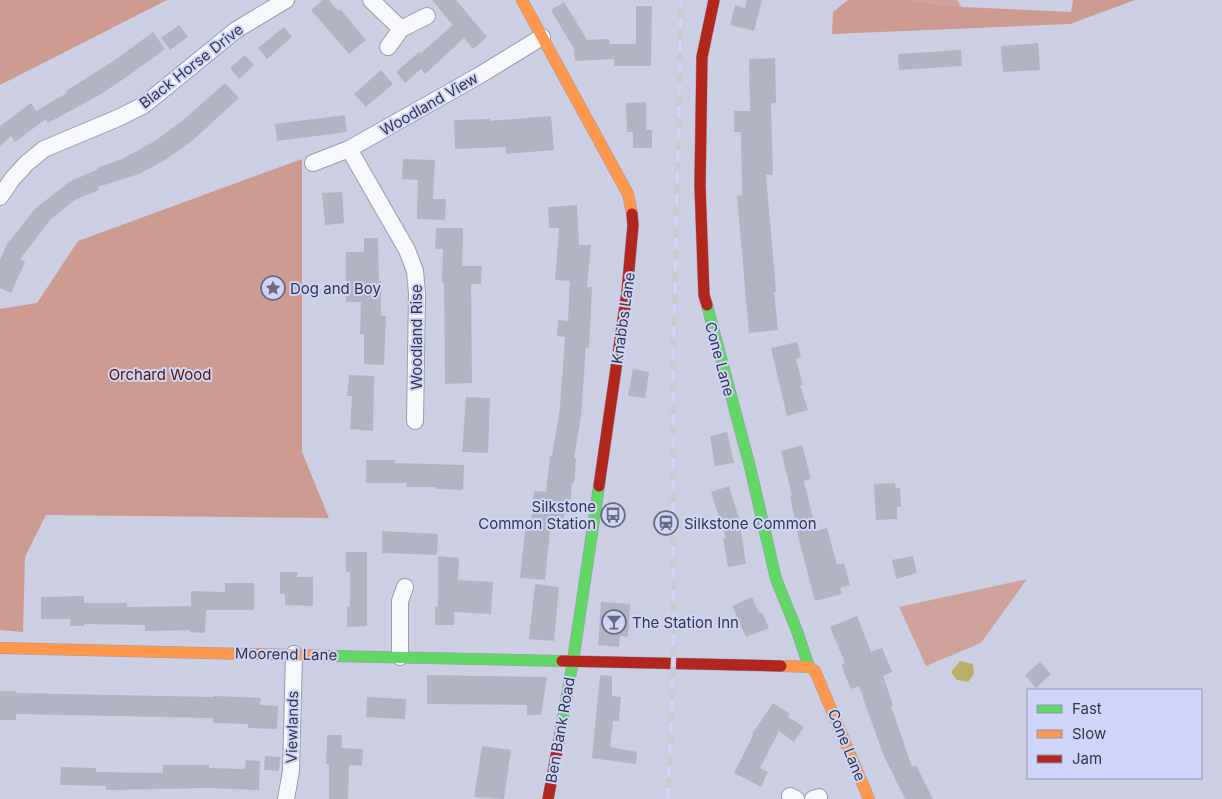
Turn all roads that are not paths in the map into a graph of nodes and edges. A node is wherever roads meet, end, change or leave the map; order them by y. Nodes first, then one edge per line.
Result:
1 (286, 0) edge
2 (371, 0) edge
3 (522, 0) edge
4 (714, 0) edge
5 (427, 16) dead end
6 (401, 29) junction
7 (542, 37) junction
8 (388, 47) dead end
9 (349, 149) junction
10 (313, 163) dead end
11 (0, 197) edge
12 (415, 421) dead end
13 (405, 587) dead end
14 (0, 648) edge
15 (294, 654) junction
16 (400, 657) junction
17 (573, 661) junction
18 (809, 667) junction
19 (286, 799) edge
20 (548, 799) edge
21 (869, 799) edge

1 - 11 street, Black Horse Drive
2 - 6 street
3 - 7 street, Knabbs Lane
4 - 18 street, Cone Lane
5 - 6 street
6 - 8 street
7 - 9 street, Woodland View
7 - 17 street, Knabbs Lane
9 - 10 street, Woodland View
9 - 12 street, Woodland Rise
13 - 16 street
14 - 15 street, Moorend Lane
15 - 16 street, Moorend Lane
15 - 19 street, Viewlands
16 - 17 street, Moorend Lane
17 - 18 street
17 - 20 street, Ben Bank Road
18 - 21 street, Cone Lane

